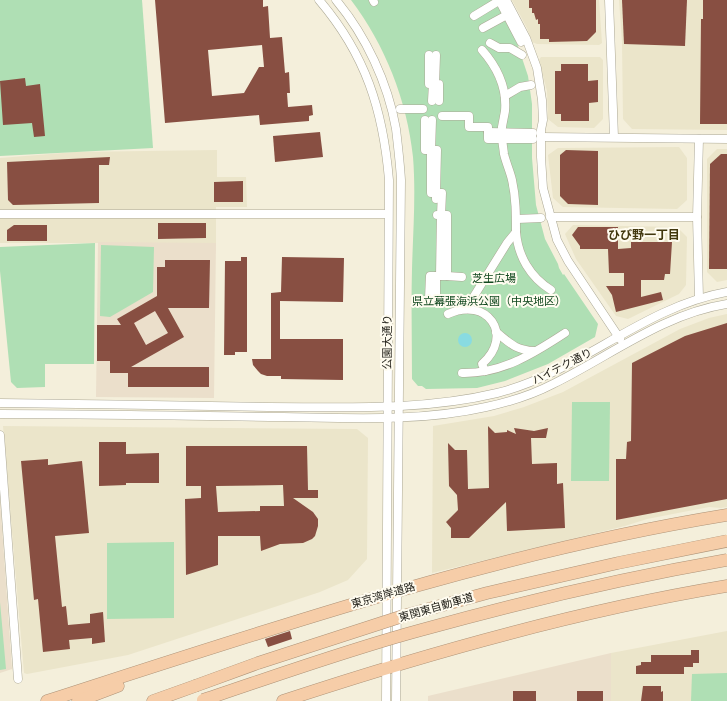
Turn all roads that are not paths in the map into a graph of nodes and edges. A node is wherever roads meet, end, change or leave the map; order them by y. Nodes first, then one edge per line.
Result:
1 (319, 0) edge
2 (336, 0) edge
3 (506, 0) edge
4 (609, 0) edge
5 (498, 1) edge
6 (474, 16) dead end
7 (505, 16) dead end
8 (483, 28) dead end
9 (490, 42) dead end
10 (482, 50) dead end
11 (432, 55) dead end
12 (522, 55) dead end
13 (531, 85) dead end
14 (505, 96) junction
15 (436, 101) dead end
16 (400, 109) dead end
17 (423, 109) dead end
18 (442, 116) dead end
19 (428, 120) dead end
20 (537, 135) junction
21 (502, 136) junction
22 (614, 137) junction
23 (699, 139) junction
24 (727, 139) edge
25 (0, 214) edge
26 (388, 214) junction
27 (550, 217) junction
28 (697, 217) junction
29 (541, 218) dead end
30 (517, 219) junction
31 (516, 232) junction
32 (441, 276) junction
33 (462, 277) dead end
34 (551, 290) dead end
35 (727, 292) edge
36 (433, 298) dead end
37 (699, 298) junction
38 (727, 304) edge
39 (466, 309) junction
40 (448, 314) dead end
41 (496, 332) junction
42 (565, 333) dead end
43 (618, 336) junction
44 (624, 346) junction
45 (534, 351) junction
46 (485, 371) junction
47 (462, 373) dead end
48 (0, 403) edge
49 (387, 406) junction
50 (399, 406) junction
51 (0, 414) edge
52 (387, 417) junction
53 (399, 417) junction
54 (0, 435) edge
55 (726, 515) edge
56 (727, 541) edge
57 (727, 560) edge
58 (727, 586) edge
59 (392, 592) junction
60 (211, 648) junction
61 (391, 666) junction
62 (18, 679) dead end
63 (47, 701) edge
64 (78, 701) edge
65 (153, 701) edge
66 (201, 701) edge
67 (283, 701) edge
68 (386, 701) edge
69 (396, 701) edge

1 - 26 street, 公園大通り
2 - 50 street, 公園大通り
3 - 20 street
4 - 22 street
5 - 6 street
5 - 20 street
7 - 8 street
9 - 12 street
10 - 14 street
11 - 15 street
13 - 14 street
14 - 21 street
16 - 17 street
18 - 21 street
19 - 32 street
20 - 21 street
20 - 22 street
20 - 27 street
21 - 30 street
22 - 23 street
23 - 24 street
23 - 28 street
25 - 26 street
26 - 49 street, 公園大通り
27 - 28 street
27 - 43 street
28 - 37 street
29 - 30 street
30 - 31 street
31 - 34 street
31 - 39 street
32 - 33 street
32 - 36 street
35 - 37 street, ハイテク通り
37 - 43 street, ハイテク通り
38 - 44 street, ハイテク通り
39 - 40 street
39 - 41 street
41 - 45 street
41 - 46 street
42 - 45 street
43 - 44 street
43 - 50 street, ハイテク通り
44 - 53 street, ハイテク通り
45 - 46 street
46 - 47 street
48 - 49 street, ハイテク通り
49 - 50 street, ハイテク通り
49 - 52 street, 公園大通り
50 - 53 street, 公園大通り
51 - 52 street, ハイテク通り
52 - 53 street, ハイテク通り
52 - 59 street, 公園大通り
53 - 59 street, 公園大通り
54 - 62 street
55 - 59 highway, 東京湾岸道路
56 - 65 highway, 東関東自動車道, bridge
57 - 66 highway, 東関東自動車道, bridge
58 - 61 highway
59 - 60 highway, 東京湾岸道路
59 - 61 street, 公園大通り
59 - 61 street, 公園大通り
60 - 63 highway, 東京湾岸道路
60 - 64 highway
61 - 67 highway
61 - 68 street, 公園大通り
61 - 69 street, 公園大通り

